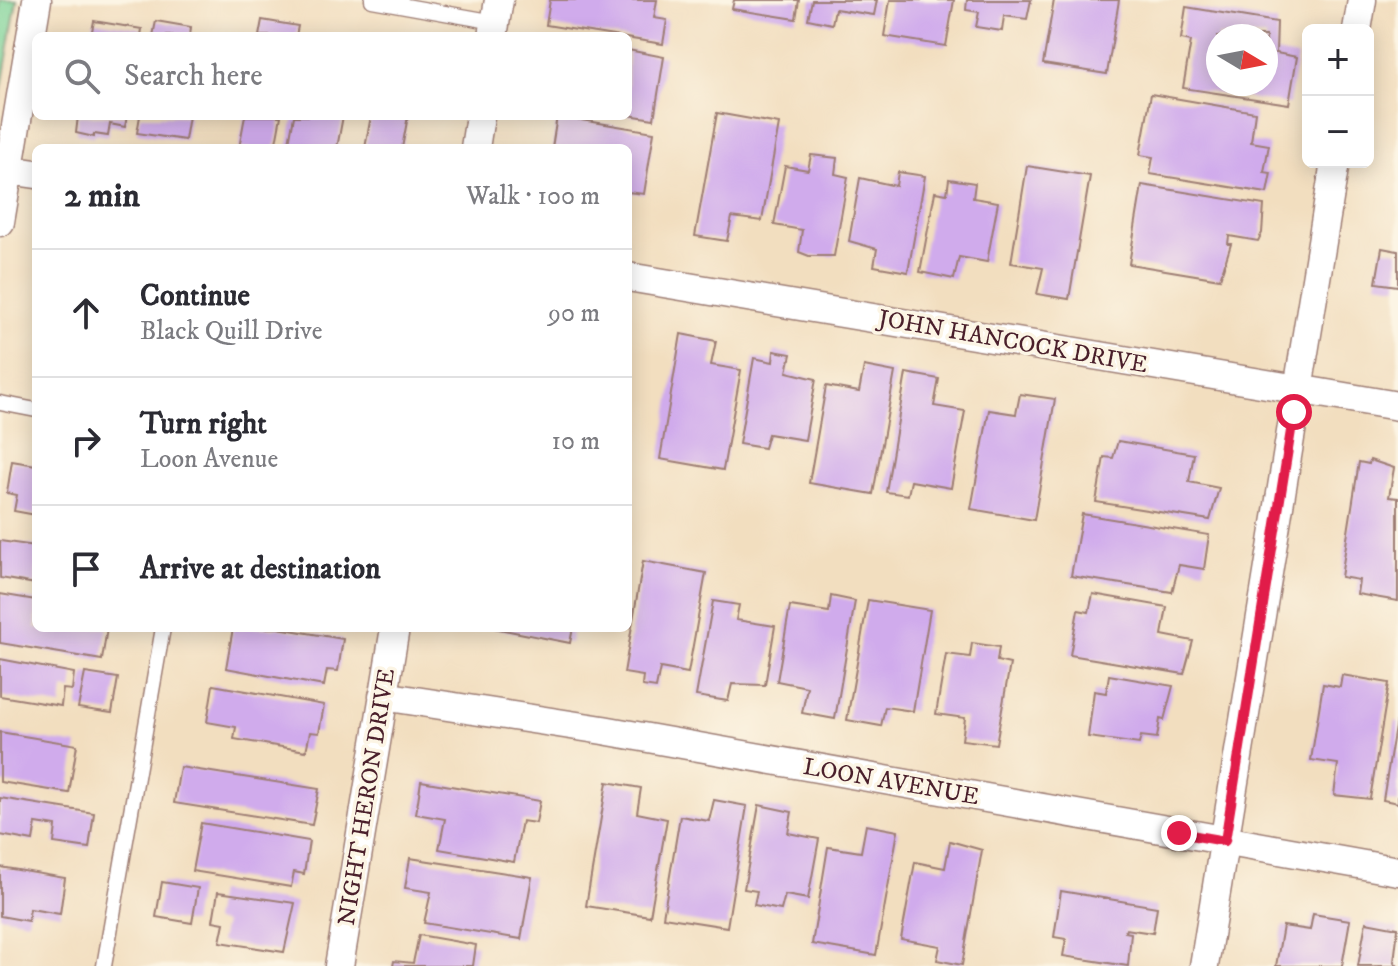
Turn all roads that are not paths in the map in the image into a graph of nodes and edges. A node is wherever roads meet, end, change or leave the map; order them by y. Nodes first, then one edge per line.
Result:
1 (37, 0) edge
2 (372, 0) edge
3 (1362, 0) edge
4 (496, 19) edge
5 (1358, 24) edge
6 (34, 32) edge
7 (32, 57) edge
8 (479, 120) edge
9 (476, 144) edge
10 (1334, 168) edge
11 (22, 172) edge
12 (0, 222) edge
13 (632, 278) edge
14 (1298, 390) junction
15 (0, 403) edge
16 (1398, 406) edge
17 (32, 409) edge
18 (162, 632) edge
19 (394, 632) edge
20 (383, 696) junction
21 (1225, 841) junction
22 (1398, 871) edge
23 (104, 966) edge
24 (339, 966) edge
25 (1204, 966) edge

1 - 6 street
2 - 4 lane
3 - 5 street
7 - 11 street
8 - 9 street
10 - 14 street
11 - 12 street
13 - 14 street, JOHN HANCOCK DRIVE
14 - 16 street, JOHN HANCOCK DRIVE
14 - 21 street
15 - 17 lane
18 - 23 lane
19 - 20 street, NIGHT HERON DRIVE
20 - 21 street, LOON AVENUE
20 - 24 street, NIGHT HERON DRIVE
21 - 22 street, LOON AVENUE
21 - 25 street

